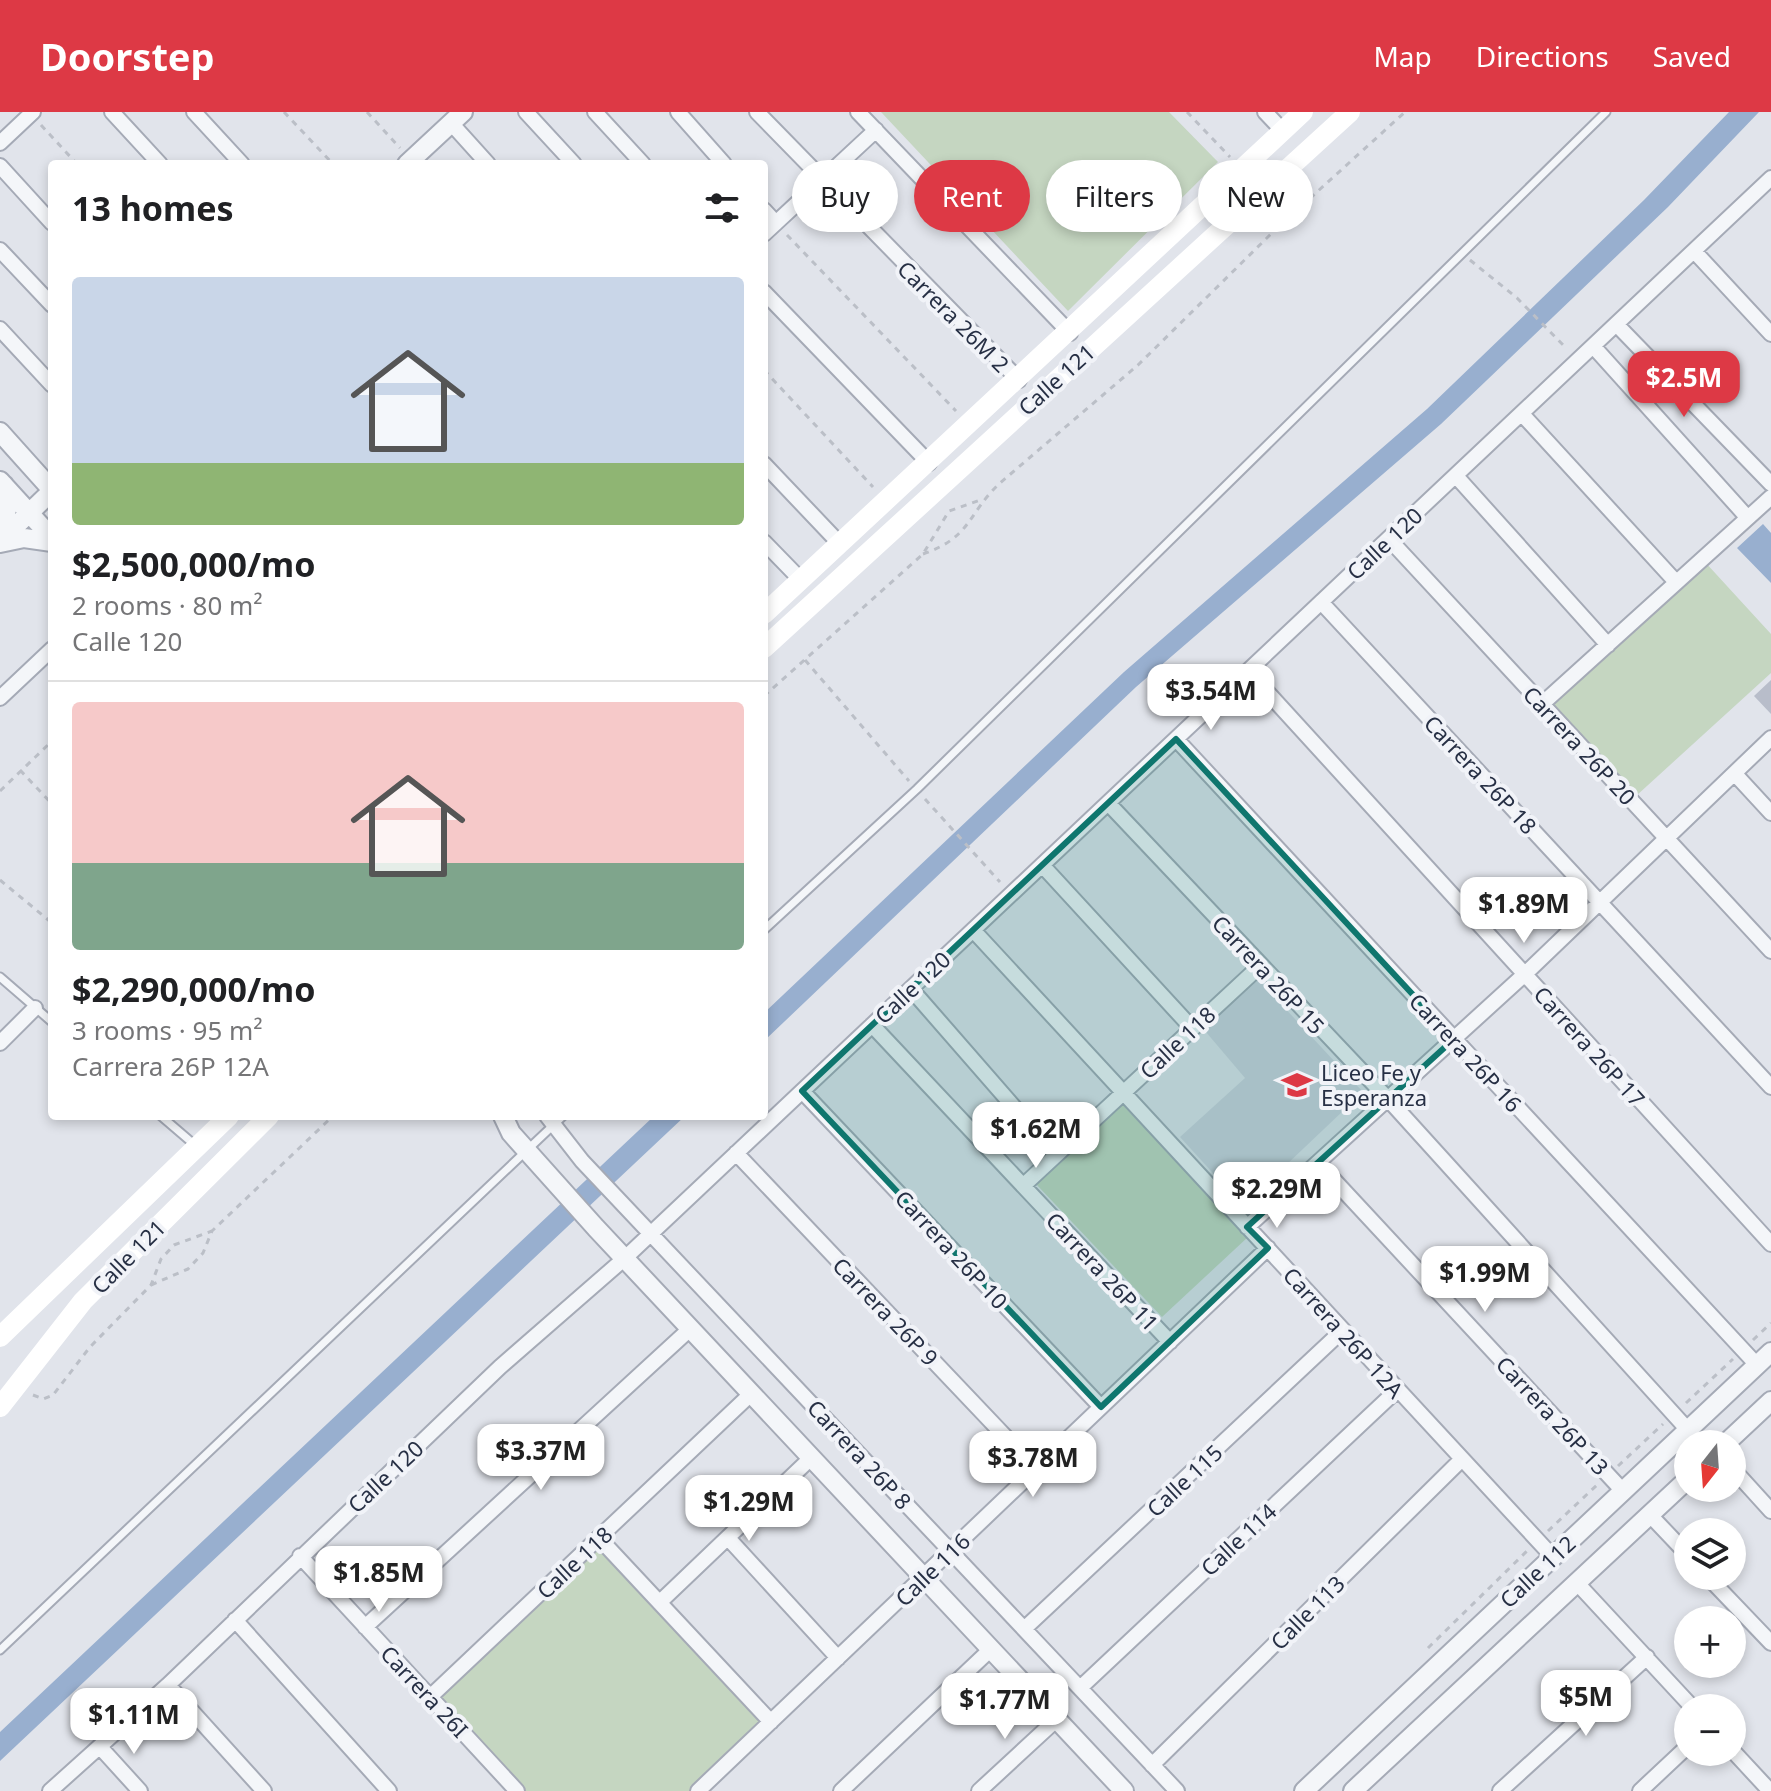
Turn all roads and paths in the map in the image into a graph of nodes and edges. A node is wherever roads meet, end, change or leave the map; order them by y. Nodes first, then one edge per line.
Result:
1 (112, 112) edge
2 (194, 112) edge
3 (284, 112) edge
4 (367, 112) edge
5 (526, 112) edge
6 (595, 112) edge
7 (678, 112) edge
8 (757, 112) edge
9 (858, 112) edge
10 (1187, 112) edge
11 (1265, 112) edge
12 (1303, 112) edge
13 (1350, 112) edge
14 (1405, 112) edge
15 (1606, 112) edge
16 (31, 113) edge
17 (457, 118) edge
18 (876, 130) junction
19 (1283, 131) junction
20 (0, 143) edge
21 (73, 160) edge
22 (156, 160) edge
23 (238, 160) edge
24 (329, 160) edge
25 (408, 160) edge
26 (414, 160) edge
27 (485, 160) edge
28 (570, 160) edge
29 (639, 160) edge
30 (720, 160) edge
31 (802, 160) edge
32 (844, 160) edge
33 (1233, 160) edge
34 (1250, 160) edge
35 (0, 166) edge
36 (1766, 184) edge
37 (1771, 201) edge
38 (792, 208) edge
39 (1198, 209) edge
40 (768, 214) edge
41 (48, 219) edge
42 (776, 223) junction
43 (768, 230) edge
44 (872, 232) edge
45 (0, 250) edge
46 (1694, 251) junction
47 (1462, 254) junction
48 (768, 296) edge
49 (48, 301) edge
50 (1616, 324) junction
51 (0, 329) edge
52 (1070, 333) junction
53 (1771, 334) edge
54 (1556, 337) dead end
55 (1593, 346) junction
56 (768, 374) edge
57 (1019, 380) junction
58 (48, 381) edge
59 (958, 414) dead end
60 (1522, 414) junction
61 (0, 432) edge
62 (28, 462) junction
63 (929, 463) junction
64 (768, 468) edge
65 (48, 470) edge
66 (1456, 476) junction
67 (2, 483) edge
68 (1771, 484) edge
69 (48, 485) edge
70 (875, 490) dead end
71 (48, 494) edge
72 (1771, 497) edge
73 (983, 499) junction
74 (29, 513) junction
75 (1747, 517) junction
76 (48, 535) edge
77 (1389, 539) junction
78 (0, 540) edge
79 (48, 540) edge
80 (840, 544) junction
81 (768, 546) edge
82 (923, 554) junction
83 (801, 580) junction
84 (1676, 582) junction
85 (1321, 602) junction
86 (768, 610) edge
87 (768, 644) edge
88 (1608, 645) junction
89 (48, 653) edge
90 (805, 660) junction
91 (1248, 671) junction
92 (768, 692) edge
93 (0, 698) edge
94 (1542, 704) junction
95 (1771, 738) edge
96 (1176, 739) junction
97 (48, 745) edge
98 (20, 770) junction
99 (1735, 774) junction
100 (917, 789) junction
101 (0, 791) edge
102 (48, 800) edge
103 (1108, 803) junction
104 (1771, 813) edge
105 (1668, 839) junction
106 (1042, 865) junction
107 (0, 880) edge
108 (1012, 893) junction
109 (1600, 903) junction
110 (48, 920) edge
111 (768, 926) edge
112 (973, 930) junction
113 (1771, 951) edge
114 (1261, 965) junction
115 (1525, 974) junction
116 (0, 977) edge
117 (911, 989) junction
118 (35, 1008) junction
119 (48, 1019) edge
120 (872, 1025) junction
121 (1191, 1027) junction
122 (1454, 1039) junction
123 (0, 1043) edge
124 (1771, 1087) edge
125 (802, 1091) junction
126 (1123, 1093) junction
127 (1388, 1099) junction
128 (166, 1120) edge
129 (225, 1120) edge
130 (265, 1120) edge
131 (329, 1120) edge
132 (505, 1120) edge
133 (553, 1120) edge
134 (555, 1120) edge
135 (196, 1146) junction
136 (526, 1151) junction
137 (736, 1153) junction
138 (1055, 1154) junction
139 (1319, 1164) junction
140 (1024, 1185) junction
141 (1247, 1227) junction
142 (212, 1231) junction
143 (652, 1232) junction
144 (1771, 1244) edge
145 (1268, 1248) junction
146 (625, 1258) junction
147 (151, 1285) junction
148 (1771, 1323) edge
149 (691, 1328) junction
150 (1343, 1330) junction
151 (0, 1337) edge
152 (1170, 1342) junction
153 (1742, 1350) junction
154 (1771, 1352) edge
155 (1757, 1365) junction
156 (16, 1383) junction
157 (1396, 1391) junction
158 (752, 1393) junction
159 (1771, 1401) edge
160 (0, 1407) edge
161 (1101, 1407) junction
162 (1674, 1414) junction
163 (1688, 1430) joint
164 (1740, 1430) edge
165 (1674, 1443) edge
166 (812, 1457) junction
167 (1462, 1459) junction
168 (1036, 1469) junction
169 (1608, 1475) junction
170 (1746, 1483) edge
171 (1623, 1491) junction
172 (1674, 1492) edge
173 (1771, 1511) edge
174 (1650, 1515) junction
175 (599, 1538) junction
176 (728, 1538) junction
177 (1674, 1540) edge
178 (1537, 1541) junction
179 (951, 1551) junction
180 (300, 1556) junction
181 (1553, 1557) junction
182 (924, 1577) junction
183 (1577, 1583) junction
184 (1720, 1590) edge
185 (660, 1602) junction
186 (235, 1620) junction
187 (365, 1627) junction
188 (1024, 1629) junction
189 (1771, 1643) edge
190 (991, 1649) junction
191 (0, 1650) edge
192 (1427, 1650) dead end
193 (1647, 1657) junction
194 (838, 1658) junction
195 (168, 1685) junction
196 (1080, 1688) junction
197 (1680, 1694) edge
198 (430, 1697) junction
199 (1057, 1719) junction
200 (771, 1722) junction
201 (100, 1747) junction
202 (1674, 1759) edge
203 (1152, 1765) junction
204 (1746, 1766) edge
205 (1117, 1789) edge
206 (1767, 1790) edge
207 (50, 1791) edge
208 (140, 1791) edge
209 (264, 1791) edge
210 (389, 1791) edge
211 (517, 1791) edge
212 (698, 1791) edge
213 (841, 1791) edge
214 (979, 1791) edge
215 (1177, 1791) edge
216 (1304, 1791) edge
217 (1353, 1791) edge
218 (1500, 1791) edge
219 (1640, 1791) edge

1 - 22 street
2 - 23 street
3 - 24 path
4 - 25 path
5 - 28 street
6 - 29 street
7 - 30 street
8 - 31 street, Carrera 26M 2
9 - 18 street
10 - 33 path
11 - 19 street
12 - 19 main road, Calle 121
13 - 87 main road, Calle 121
14 - 73 path
15 - 47 lane
16 - 20 street
16 - 21 path
17 - 26 street
17 - 27 street
18 - 32 street
18 - 52 street
19 - 34 main road, Calle 121
35 - 41 street
36 - 37 street
36 - 46 street, Calle 120
38 - 42 street
39 - 52 main road, Calle 121
40 - 42 street
42 - 43 street
42 - 59 path
44 - 57 street, Carrera 26M 2
45 - 49 street
46 - 50 street, Calle 120
46 - 53 street
47 - 54 path
47 - 100 lane
48 - 63 street
50 - 55 street, Calle 120
50 - 68 street
51 - 58 street
52 - 57 main road, Calle 121
55 - 60 street, Calle 120
55 - 75 street
56 - 70 path
57 - 63 main road, Calle 121
60 - 66 street, Calle 120
60 - 84 street
61 - 62 street
62 - 65 street
62 - 69 street
63 - 80 main road, Calle 121
64 - 80 street
66 - 77 street, Calle 120
66 - 88 street
67 - 74 street
67 - 78 street
71 - 74 street
72 - 75 street
73 - 82 path
73 - 82 path
74 - 76 street
74 - 78 street
75 - 84 street
77 - 85 street, Calle 120
77 - 94 street, Carrera 26P 20
78 - 79 street
80 - 83 main road, Calle 121
81 - 83 street
82 - 90 path
83 - 86 main road, Calle 121
84 - 88 street
85 - 91 street, Calle 120
85 - 109 street, Carrera 26P 18
88 - 94 street
89 - 93 street
90 - 92 path
90 - 100 path
91 - 96 street, Calle 120
91 - 115 street, Carrera 26P 17
94 - 105 street, Carrera 26P 20
95 - 99 street
96 - 103 street, Calle 120
96 - 122 street, Carrera 26P 16
97 - 98 path
98 - 101 path
98 - 102 path
99 - 104 street
99 - 105 street
100 - 108 path
100 - 111 lane
103 - 106 street, Calle 120
103 - 114 street, Carrera 26P 15
105 - 109 street
105 - 113 street, Carrera 26P 20
106 - 108 street, Calle 120
106 - 121 street
107 - 110 path
108 - 112 street, Calle 120
109 - 115 street
109 - 124 street, Carrera 26P 18
112 - 117 street, Calle 120
112 - 126 street, Carrera 26P 12A
114 - 121 street, Calle 118
114 - 127 street, Carrera 26P 15
115 - 122 street
115 - 144 street, Carrera 26P 17
116 - 118 lane
117 - 120 street, Calle 120
117 - 138 street
118 - 119 lane
118 - 123 street
120 - 125 street, Calle 120
120 - 140 street, Carrera 26P 11
121 - 126 street, Calle 118
122 - 127 street
122 - 153 street, Carrera 26P 16
125 - 137 street, Calle 120
125 - 161 street, Carrera 26P 10
126 - 138 street, Calle 118
126 - 141 street, Carrera 26P 12A
127 - 139 street
127 - 162 street, Carrera 26P 15
128 - 135 lane
129 - 135 main road, Calle 121
130 - 156 main road, Calle 121
131 - 142 path
132 - 136 street, Carrera 26P 8
133 - 136 lane
134 - 143 street, Carrera 26P 8
135 - 151 main road, Calle 121
136 - 146 street, Carrera 26P 8
136 - 191 lane
137 - 143 street, Calle 120
137 - 168 street, Carrera 26P 9
138 - 140 street, Calle 118
139 - 141 street
139 - 169 street, Carrera 26P 13
140 - 152 street, Carrera 26P 11
141 - 145 street, Carrera 26P 12A
142 - 147 path
142 - 147 path
143 - 146 street, Calle 120
143 - 179 street, Carrera 26P 8
145 - 150 street, Carrera 26P 12A
145 - 152 street, Calle 116
146 - 149 street, Carrera 26P 8
146 - 180 street, Calle 120
147 - 156 path
148 - 153 path
149 - 158 street, Carrera 26P 8
149 - 187 street
150 - 157 street, Carrera 26P 12A
150 - 188 street, Calle 115
152 - 161 street, Calle 116
153 - 155 street, Carrera 26P 16
153 - 162 path
154 - 155 street, Calle 112
155 - 163 street, Calle 112
156 - 160 main road, Calle 121
157 - 167 street, Carrera 26P 12A
157 - 196 street, Calle 114
158 - 166 street, Carrera 26P 8
158 - 175 street, Calle 118
159 - 164 street
161 - 168 street, Calle 116
162 - 163 street, Carrera 26P 15
162 - 169 path
165 - 171 street, Calle 112
166 - 176 street
166 - 182 street, Carrera 26P 8
167 - 178 street, Carrera 26P 12A
167 - 203 street, Calle 113
168 - 179 street, Calle 116
169 - 171 street, Carrera 26P 13
169 - 178 path
170 - 173 street
171 - 181 street, Calle 112
172 - 174 street, Calle 112
174 - 177 street
174 - 183 street, Calle 112
175 - 185 street
175 - 198 street, Calle 118
176 - 185 street
176 - 194 street
178 - 181 street, Carrera 26P 12A
178 - 192 path
179 - 182 street, Calle 116
179 - 188 street, Carrera 26P 8
180 - 186 street, Calle 120
180 - 187 street, Carrera 26I
181 - 216 street, Calle 112
182 - 190 street, Carrera 26P 8
182 - 194 street, Calle 116
183 - 193 street
183 - 217 street, Calle 112
184 - 189 street
185 - 200 street
186 - 195 street, Calle 120
186 - 210 street
187 - 198 street, Carrera 26I
188 - 196 street, Carrera 26P 8
190 - 199 street, Carrera 26P 8
190 - 213 street
193 - 197 street
193 - 218 street
194 - 200 street, Calle 116
195 - 201 street, Calle 120
195 - 209 street
196 - 203 street, Carrera 26P 8
198 - 211 street, Carrera 26I
199 - 205 street, Carrera 26P 8
199 - 214 street
200 - 212 street, Calle 116
201 - 207 street, Calle 120
201 - 208 street
202 - 219 street
203 - 215 street, Carrera 26P 8
204 - 206 street

